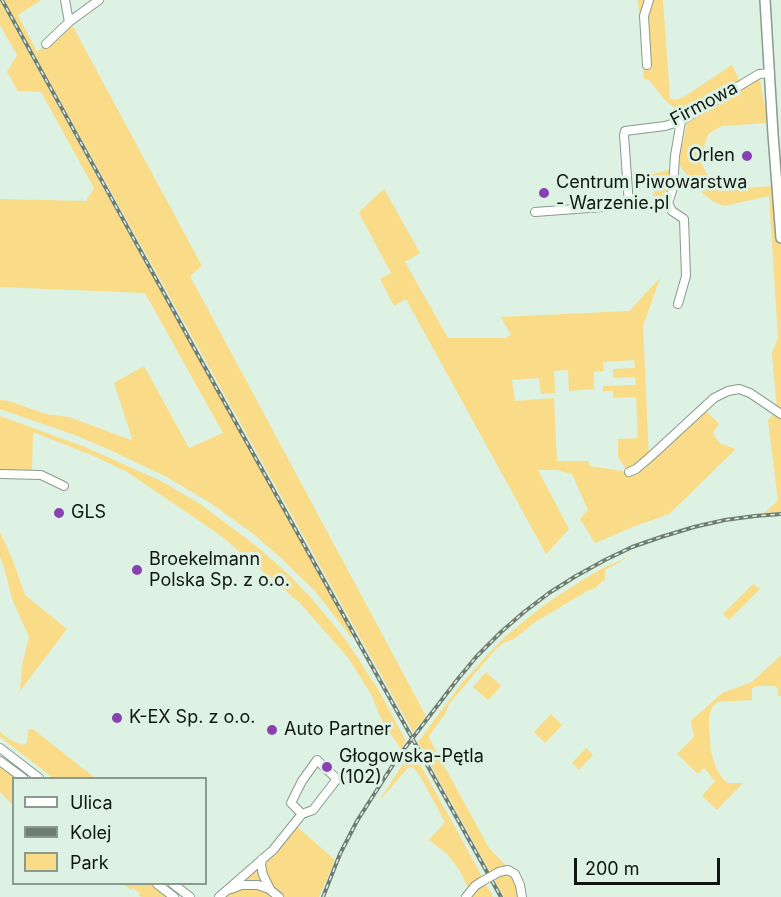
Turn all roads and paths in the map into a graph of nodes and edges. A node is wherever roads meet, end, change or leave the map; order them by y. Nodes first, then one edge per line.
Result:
1 (65, 0) edge
2 (99, 0) edge
3 (649, 0) edge
4 (765, 0) edge
5 (69, 22) junction
6 (46, 44) dead end
7 (647, 65) dead end
8 (770, 73) junction
9 (681, 121) junction
10 (535, 212) dead end
11 (781, 238) edge
12 (678, 304) dead end
13 (781, 414) edge
14 (629, 472) dead end
15 (0, 474) edge
16 (64, 486) dead end
17 (0, 748) edge
18 (0, 761) edge
19 (21, 777) edge
20 (38, 777) edge
21 (302, 814) junction
22 (262, 859) junction
23 (158, 885) edge
24 (174, 885) edge
25 (275, 894) edge
26 (187, 895) edge
27 (220, 896) edge
28 (174, 897) edge
29 (466, 897) edge
30 (522, 897) edge

1 - 5 street
2 - 5 street
3 - 7 street
4 - 8 main road
5 - 6 street
8 - 9 street, Firmowa
8 - 11 main road
9 - 10 street, Firmowa
9 - 12 street
13 - 14 street
15 - 16 street
17 - 20 street
18 - 19 street
21 - 21 street
21 - 22 street
22 - 25 street
22 - 27 street
23 - 28 street
24 - 26 street
25 - 27 street
29 - 30 street, bridge

